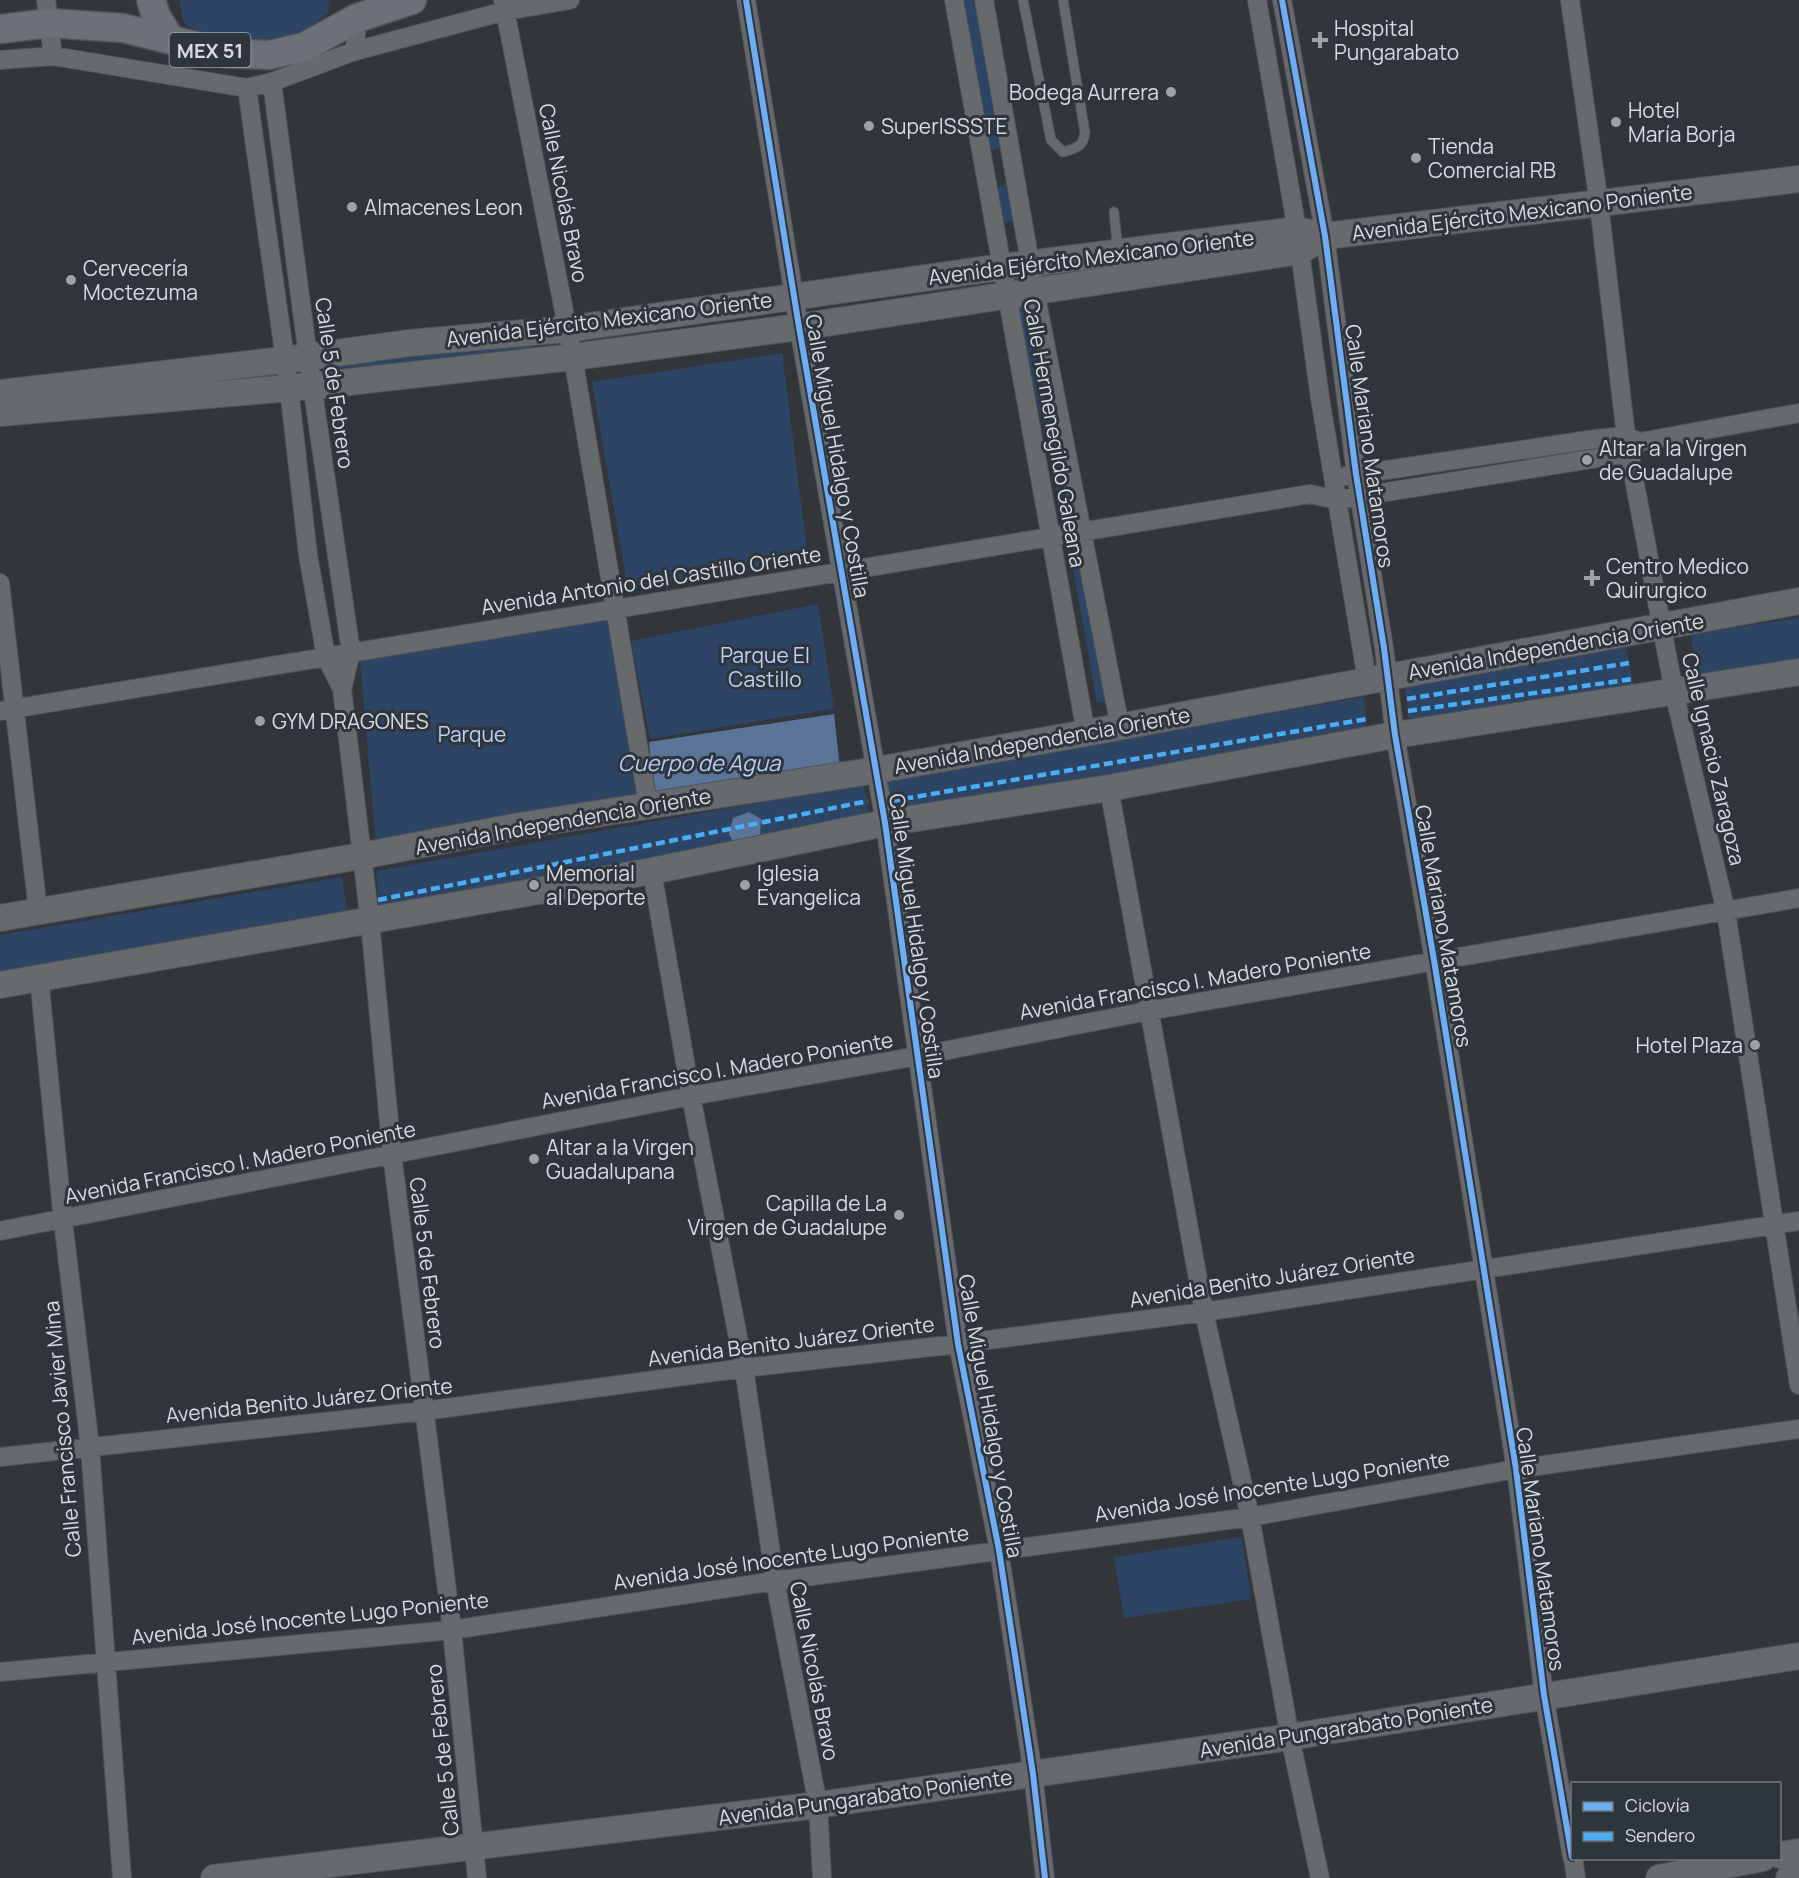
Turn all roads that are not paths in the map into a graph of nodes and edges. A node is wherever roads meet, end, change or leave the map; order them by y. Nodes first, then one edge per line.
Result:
1 (151, 0) edge
2 (412, 0) edge
3 (570, 0) edge
4 (746, 0) edge
5 (954, 0) edge
6 (984, 0) edge
7 (1023, 0) edge
8 (1063, 0) edge
9 (1257, 0) edge
10 (1282, 0) edge
11 (1570, 0) edge
12 (504, 6) edge
13 (357, 9) edge
14 (48, 12) edge
15 (0, 29) edge
16 (170, 39) junction
17 (355, 51) junction
18 (1292, 55) junction
19 (53, 56) junction
20 (1267, 57) junction
21 (0, 60) edge
22 (272, 82) junction
23 (246, 88) junction
24 (1012, 156) junction
25 (983, 161) junction
26 (286, 178) junction
27 (1799, 178) edge
28 (260, 180) junction
29 (1599, 204) junction
30 (1114, 212) dead end
31 (1325, 236) junction
32 (1299, 241) junction
33 (1031, 263) junction
34 (1120, 266) junction
35 (1002, 267) junction
36 (1035, 291) junction
37 (1006, 294) junction
38 (794, 297) junction
39 (799, 327) junction
40 (568, 329) junction
41 (573, 357) junction
42 (296, 359) junction
43 (197, 370) junction
44 (301, 387) junction
45 (0, 393) edge
46 (200, 396) junction
47 (0, 413) edge
48 (1799, 413) edge
49 (1632, 444) junction
50 (1507, 452) junction
51 (1509, 473) junction
52 (1356, 474) junction
53 (1333, 478) junction
54 (1310, 494) junction
55 (1359, 496) junction
56 (1337, 500) junction
57 (1082, 532) junction
58 (1050, 537) junction
59 (841, 571) junction
60 (0, 583) edge
61 (1799, 601) edge
62 (618, 609) junction
63 (1661, 626) junction
64 (351, 652) junction
65 (326, 657) junction
66 (1799, 672) edge
67 (1377, 678) junction
68 (342, 689) junction
69 (1674, 692) junction
70 (7, 710) edge
71 (1120, 727) junction
72 (1086, 733) junction
73 (1395, 735) junction
74 (877, 770) junction
75 (1109, 788) junction
76 (648, 804) junction
77 (885, 824) junction
78 (361, 856) junction
79 (652, 871) junction
80 (1799, 898) edge
81 (38, 911) junction
82 (1726, 912) junction
83 (0, 918) edge
84 (370, 922) junction
85 (1434, 960) junction
86 (39, 977) junction
87 (0, 984) edge
88 (1148, 1011) junction
89 (918, 1056) junction
90 (691, 1096) junction
91 (392, 1154) junction
92 (63, 1221) junction
93 (1799, 1221) edge
94 (1774, 1224) junction
95 (0, 1231) edge
96 (1482, 1268) junction
97 (1204, 1312) junction
98 (958, 1344) junction
99 (744, 1368) junction
100 (1799, 1385) edge
101 (424, 1411) junction
102 (1799, 1428) edge
103 (90, 1447) junction
104 (0, 1457) edge
105 (1516, 1469) junction
106 (1250, 1517) junction
107 (999, 1550) junction
108 (775, 1581) junction
109 (452, 1630) junction
110 (1799, 1656) edge
111 (104, 1661) junction
112 (0, 1672) edge
113 (1544, 1695) junction
114 (1290, 1737) junction
115 (1033, 1774) junction
116 (818, 1805) junction
117 (474, 1846) junction
118 (1571, 1847) edge
119 (1799, 1852) edge
120 (1781, 1855) edge
121 (1573, 1860) edge
122 (1753, 1860) edge
123 (1799, 1876) edge
124 (122, 1878) edge
125 (214, 1878) edge
126 (477, 1878) edge
127 (822, 1878) edge
128 (1045, 1878) edge
129 (1320, 1878) edge
130 (1576, 1878) edge
131 (1659, 1878) edge
132 (1789, 1878) edge

1 - 16 main road
2 - 13 main road, MEX 51
3 - 12 street
4 - 38 street, Calle Miguel Hidalgo y Costilla
5 - 25 street, Calle Hermenegildo Galeana
6 - 24 street, Calle Hermenegildo Galeana
7 - 8 lane
9 - 20 street, Calle Mariano Matamoros
10 - 18 street, Calle Mariano Matamoros
11 - 29 street, Calle Ignacio Zaragoza
12 - 17 street
12 - 40 street, Calle Nicolás Bravo
13 - 16 main road, MEX 51
13 - 17 street
14 - 15 main road, MEX 51
14 - 16 main road, MEX 51
14 - 19 street
17 - 22 street
18 - 20 street
18 - 31 street, Calle Mariano Matamoros
19 - 21 street
19 - 23 street
20 - 32 street, Calle Mariano Matamoros
22 - 23 street
22 - 26 street, Calle 5 de Febrero
23 - 28 street, Calle 5 de Febrero
24 - 25 street
24 - 33 street, Calle Hermenegildo Galeana
25 - 35 street, Calle Hermenegildo Galeana
26 - 28 street
26 - 42 street, Calle 5 de Febrero
27 - 29 street, Avenida Ejército Mexicano Poniente
28 - 42 street, Calle 5 de Febrero
29 - 31 street, Avenida Ejército Mexicano Poniente
29 - 49 street, Calle Ignacio Zaragoza
30 - 34 lane
31 - 32 street, Avenida Ejército Mexicano Oriente
31 - 52 street, Calle Mariano Matamoros
32 - 34 street, Avenida Ejército Mexicano Oriente
32 - 53 street, Calle Mariano Matamoros
33 - 34 street, Avenida Ejército Mexicano Oriente
33 - 35 street, Avenida Ejército Mexicano Oriente
33 - 36 street, Calle Hermenegildo Galeana
34 - 36 street
35 - 37 street, Calle Hermenegildo Galeana
35 - 38 street, Avenida Ejército Mexicano Oriente
36 - 37 street, Avenida Ejército Mexicano Oriente
36 - 57 street, Calle Hermenegildo Galeana
37 - 39 street, Avenida Ejército Mexicano Oriente
37 - 58 street, Calle Hermenegildo Galeana
38 - 39 street, Calle Miguel Hidalgo y Costilla
38 - 40 street, Avenida Ejército Mexicano Oriente
39 - 41 street, Avenida Ejército Mexicano Oriente
39 - 59 street, Calle Miguel Hidalgo y Costilla
40 - 41 street, Calle Nicolás Bravo
40 - 42 street, Avenida Ejército Mexicano Oriente
41 - 44 street, Avenida Ejército Mexicano Oriente
41 - 62 street, Calle Nicolás Bravo
42 - 43 street, Avenida Ejército Mexicano Oriente
42 - 44 street, Calle 5 de Febrero
43 - 45 street, Avenida Ejército Mexicano Oriente
43 - 46 street
44 - 46 street, Avenida Ejército Mexicano Oriente
44 - 64 street, Calle 5 de Febrero
44 - 65 street, Calle 5 de Febrero
46 - 47 street, Avenida Ejército Mexicano Oriente
48 - 49 street, Avenida Antonio del Castillo Oriente
49 - 50 street, Avenida Antonio del Castillo Oriente
49 - 51 street, Avenida Antonio del Castillo Oriente
49 - 63 street, Calle Ignacio Zaragoza
50 - 51 street
50 - 52 street, Avenida Antonio del Castillo Oriente
51 - 55 street, Avenida Antonio del Castillo Oriente
52 - 53 street, Avenida Antonio del Castillo Oriente
52 - 55 street, Calle Mariano Matamoros
53 - 54 street, Avenida Antonio del Castillo Oriente
53 - 56 street, Calle Mariano Matamoros
54 - 56 street, Avenida Antonio del Castillo Oriente
54 - 57 street, Avenida Antonio del Castillo Oriente
55 - 56 street, Avenida Antonio del Castillo Oriente
55 - 67 street, Calle Mariano Matamoros
56 - 67 street, Calle Mariano Matamoros
57 - 58 street, Avenida Antonio del Castillo Oriente
57 - 71 street, Calle Hermenegildo Galeana
58 - 59 street, Avenida Antonio del Castillo Oriente
58 - 72 street, Calle Hermenegildo Galeana
59 - 62 street, Avenida Antonio del Castillo Oriente
59 - 74 street, Calle Miguel Hidalgo y Costilla
60 - 70 street
61 - 63 street, Avenida Independencia Oriente
62 - 64 street, Avenida Antonio del Castillo Oriente
62 - 76 street, Calle Nicolás Bravo
63 - 67 street, Avenida Independencia Oriente
63 - 69 street, Calle Ignacio Zaragoza
64 - 65 street, Avenida Antonio del Castillo Oriente
64 - 68 street, Calle 5 de Febrero
65 - 68 street, Calle 5 de Febrero
65 - 70 street, Avenida Antonio del Castillo Oriente
66 - 69 street
67 - 71 street, Avenida Independencia Oriente
67 - 73 street, Calle Mariano Matamoros
68 - 78 street, Calle 5 de Febrero
69 - 73 street
69 - 82 street, Calle Ignacio Zaragoza
70 - 81 street
71 - 72 street, Avenida Independencia Oriente
72 - 74 street, Avenida Independencia Oriente
73 - 75 street
73 - 85 street, Calle Mariano Matamoros
74 - 76 street, Avenida Independencia Oriente
74 - 77 street, Calle Miguel Hidalgo y Costilla
75 - 77 street
75 - 88 street
76 - 78 street, Avenida Independencia Oriente
77 - 79 street
77 - 89 street, Calle Miguel Hidalgo y Costilla
78 - 81 street, Avenida Independencia Oriente
78 - 84 street, Calle 5 de Febrero
79 - 84 street
79 - 90 street, Calle Nicolás Bravo
80 - 82 street, Avenida Francisco I. Madero Poniente
81 - 83 street, Avenida Independencia Oriente
82 - 85 street, Avenida Francisco I. Madero Poniente
82 - 94 street, Calle Ignacio Zaragoza
84 - 86 street
84 - 91 street, Calle 5 de Febrero
85 - 88 street, Avenida Francisco I. Madero Poniente
85 - 96 street, Calle Mariano Matamoros
86 - 87 street
86 - 92 street, Calle Francisco Javier Mina
88 - 89 street, Avenida Francisco I. Madero Poniente
88 - 97 street
89 - 90 street, Avenida Francisco I. Madero Poniente
89 - 98 street, Calle Miguel Hidalgo y Costilla
90 - 91 street, Avenida Francisco I. Madero Poniente
90 - 99 street, Calle Nicolás Bravo
91 - 92 street, Avenida Francisco I. Madero Poniente
91 - 101 street, Calle 5 de Febrero
92 - 95 street, Avenida Francisco I. Madero Poniente
92 - 103 street, Calle Francisco Javier Mina
93 - 94 street, Avenida Benito Juárez Oriente
94 - 96 street, Avenida Benito Juárez Oriente
94 - 100 street, Calle Ignacio Zaragoza
96 - 97 street, Avenida Benito Juárez Oriente
96 - 105 street, Calle Mariano Matamoros
97 - 98 street, Avenida Benito Juárez Oriente
97 - 106 street
98 - 99 street, Avenida Benito Juárez Oriente
98 - 107 street, Calle Miguel Hidalgo y Costilla
99 - 101 street, Avenida Benito Juárez Oriente
99 - 108 street, Calle Nicolás Bravo
101 - 103 street, Avenida Benito Juárez Oriente
101 - 109 street, Calle 5 de Febrero
102 - 105 street, Avenida José Inocente Lugo Poniente
103 - 104 street, Avenida Benito Juárez Oriente
103 - 111 street, Calle Francisco Javier Mina
105 - 106 street, Avenida José Inocente Lugo Poniente
105 - 113 street, Calle Mariano Matamoros
106 - 107 street, Avenida José Inocente Lugo Poniente
106 - 114 street
107 - 108 street, Avenida José Inocente Lugo Poniente
107 - 115 street, Calle Miguel Hidalgo y Costilla
108 - 109 street, Avenida José Inocente Lugo Poniente
108 - 116 street, Calle Nicolás Bravo
109 - 111 street, Avenida José Inocente Lugo Poniente
109 - 117 street, Calle 5 de Febrero
110 - 113 street, Avenida Pungarabato Poniente
111 - 112 street, Avenida José Inocente Lugo Poniente
111 - 124 street, Calle Francisco Javier Mina
113 - 114 street, Avenida Pungarabato Poniente
113 - 118 street, Calle Mariano Matamoros
114 - 115 street, Avenida Pungarabato Poniente
114 - 129 street
115 - 116 street, Avenida Pungarabato Poniente
115 - 128 street, Calle Miguel Hidalgo y Costilla
116 - 117 street, Avenida Pungarabato Poniente
116 - 127 street, Calle Nicolás Bravo
117 - 125 street, Avenida Pungarabato Poniente
117 - 126 street, Calle 5 de Febrero
119 - 120 street
121 - 130 street, Calle Mariano Matamoros
122 - 131 street
123 - 132 street

